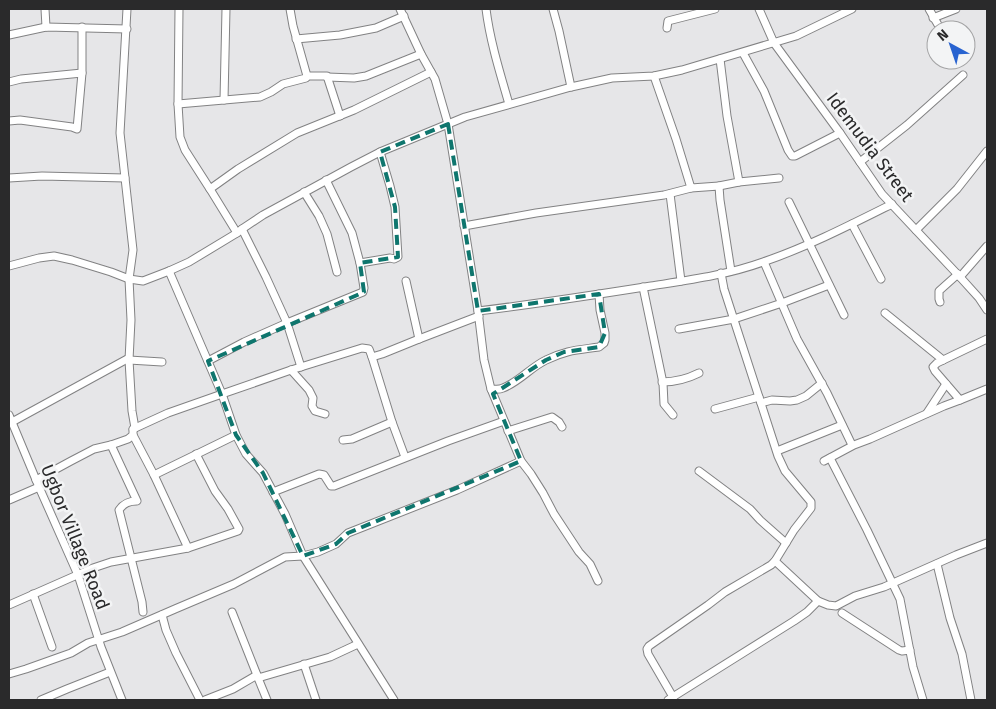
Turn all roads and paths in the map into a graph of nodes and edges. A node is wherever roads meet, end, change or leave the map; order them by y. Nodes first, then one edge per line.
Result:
1 (45, 9) edge
2 (127, 9) edge
3 (179, 9) edge
4 (226, 9) edge
5 (290, 9) edge
6 (486, 9) edge
7 (553, 9) edge
8 (715, 9) edge
9 (758, 9) edge
10 (852, 9) edge
11 (929, 9) edge
12 (956, 9) edge
13 (402, 12) edge
14 (933, 18) joint
15 (46, 27) junction
16 (82, 27) junction
17 (127, 28) junction
18 (667, 28) dead end
19 (9, 35) edge
20 (296, 39) junction
21 (774, 43) junction
22 (743, 53) junction
23 (421, 54) junction
24 (720, 59) junction
25 (431, 72) junction
26 (82, 73) junction
27 (963, 75) dead end
28 (306, 76) junction
29 (654, 76) junction
30 (327, 77) junction
31 (9, 82) edge
32 (571, 87) junction
33 (224, 100) junction
34 (178, 104) junction
35 (509, 104) junction
36 (340, 116) junction
37 (9, 121) edge
38 (448, 124) junction
39 (840, 133) junction
40 (987, 151) edge
41 (380, 152) junction
42 (860, 162) junction
43 (9, 178) edge
44 (125, 178) junction
45 (779, 178) dead end
46 (326, 180) junction
47 (739, 182) junction
48 (719, 186) junction
49 (691, 188) junction
50 (210, 189) junction
51 (304, 192) junction
52 (670, 194) junction
53 (789, 202) dead end
54 (892, 204) junction
55 (852, 224) junction
56 (464, 226) junction
57 (916, 230) junction
58 (239, 231) junction
59 (808, 243) junction
60 (987, 246) edge
61 (764, 262) junction
62 (360, 263) junction
63 (9, 266) edge
64 (169, 271) junction
65 (731, 271) junction
66 (337, 272) dead end
67 (721, 274) junction
68 (959, 275) junction
69 (129, 279) junction
70 (881, 279) dead end
71 (406, 281) dead end
72 (681, 281) junction
73 (829, 285) junction
74 (643, 287) junction
75 (599, 294) junction
76 (940, 302) dead end
77 (782, 303) junction
78 (987, 310) edge
79 (885, 313) dead end
80 (478, 314) junction
81 (844, 315) dead end
82 (734, 319) junction
83 (287, 323) junction
84 (679, 329) dead end
85 (418, 339) junction
86 (987, 339) edge
87 (372, 357) junction
88 (129, 359) junction
89 (943, 360) junction
90 (208, 361) junction
91 (162, 362) dead end
92 (301, 367) junction
93 (291, 370) junction
94 (700, 373) dead end
95 (662, 382) junction
96 (822, 383) junction
97 (946, 384) junction
98 (491, 389) junction
99 (987, 389) edge
100 (222, 394) junction
101 (760, 400) junction
102 (960, 400) junction
103 (715, 409) dead end
104 (325, 414) dead end
105 (926, 414) junction
106 (673, 415) dead end
107 (10, 418) edge
108 (392, 422) junction
109 (504, 422) junction
110 (842, 425) junction
111 (562, 427) dead end
112 (508, 431) junction
113 (133, 432) junction
114 (236, 435) junction
115 (343, 440) dead end
116 (111, 445) junction
117 (852, 446) junction
118 (776, 451) junction
119 (196, 454) junction
120 (405, 457) junction
121 (520, 461) junction
122 (699, 471) dead end
123 (154, 475) junction
124 (37, 484) junction
125 (273, 492) junction
126 (9, 500) edge
127 (786, 543) junction
128 (987, 543) edge
129 (188, 548) junction
130 (303, 556) junction
131 (131, 559) junction
132 (774, 561) junction
133 (937, 564) junction
134 (78, 575) junction
135 (598, 581) dead end
136 (892, 584) junction
137 (33, 594) junction
138 (818, 601) junction
139 (9, 605) edge
140 (143, 612) dead end
141 (232, 612) dead end
142 (842, 613) dead end
143 (162, 615) junction
144 (99, 640) junction
145 (358, 644) junction
146 (52, 647) dead end
147 (910, 650) junction
148 (304, 664) junction
149 (110, 672) junction
150 (9, 674) edge
151 (258, 677) junction
152 (220, 698) edge
153 (671, 699) edge
154 (41, 700) edge
155 (122, 700) edge
156 (200, 700) edge
157 (204, 700) edge
158 (267, 700) edge
159 (316, 700) edge
160 (394, 700) edge
161 (923, 700) edge
162 (970, 700) edge

1 - 15 street
2 - 17 street
3 - 34 street
4 - 33 street
5 - 20 street
6 - 35 street
7 - 32 street
8 - 18 street
9 - 21 street, Idemudia Street
10 - 21 street
11 - 14 street
12 - 14 street
13 - 20 street
13 - 23 street
15 - 16 street
15 - 19 street
16 - 17 street
16 - 26 street
17 - 44 street
20 - 28 street
21 - 22 street
21 - 39 street, Idemudia Street
22 - 24 street
22 - 39 street
23 - 25 street
23 - 30 street
24 - 29 street
24 - 47 street
25 - 36 street
25 - 38 street
26 - 31 street
26 - 37 street
27 - 42 street
28 - 30 street
28 - 33 street
29 - 32 street
29 - 49 street
30 - 36 street
32 - 35 street
33 - 34 street
34 - 50 street
35 - 38 street
36 - 50 street
38 - 41 street
38 - 56 street
39 - 42 street, Idemudia Street
40 - 57 street
41 - 46 street
41 - 62 street
42 - 54 street, Idemudia Street
43 - 44 street
44 - 69 street
45 - 47 street
46 - 51 street
46 - 62 street
47 - 48 street
48 - 49 street
48 - 65 street
49 - 52 street
50 - 58 street
51 - 58 street
51 - 66 street
52 - 56 street
52 - 72 street
53 - 59 street
54 - 55 street
54 - 57 street, Idemudia Street
55 - 59 street
55 - 70 street
56 - 80 street
57 - 68 street, Idemudia Street
58 - 64 street
58 - 83 street
59 - 61 street
59 - 73 street
60 - 68 street
61 - 65 street
61 - 77 street
62 - 83 street
63 - 69 street
64 - 69 street
64 - 90 street
65 - 67 street
67 - 72 street
67 - 82 street
68 - 76 street
68 - 78 street, Idemudia Street
69 - 88 street
71 - 85 street
72 - 74 street
73 - 77 street
73 - 81 street
74 - 75 street
74 - 95 street
75 - 80 street
75 - 98 street
77 - 82 street
77 - 96 street
79 - 89 street
80 - 85 street
80 - 98 street
82 - 84 street
82 - 101 street
83 - 90 street
83 - 92 street
85 - 87 street
86 - 89 street
87 - 92 street
87 - 108 street
88 - 91 street
88 - 107 street
88 - 113 street
89 - 97 street
90 - 100 street
92 - 93 street
93 - 100 street
93 - 104 street
94 - 95 street
95 - 106 street
96 - 101 street
96 - 110 street
97 - 102 street
97 - 105 street
98 - 109 street
99 - 102 street
100 - 113 street
100 - 114 street
101 - 103 street
101 - 118 street
102 - 105 street
105 - 117 street
107 - 124 street, Ugbor Village Road
108 - 115 street
108 - 120 street
109 - 112 street
109 - 120 street
110 - 117 street
110 - 118 street
111 - 112 street
112 - 121 street
113 - 116 street
113 - 123 street
114 - 119 street
114 - 125 street
116 - 124 street
116 - 131 street
117 - 136 street
118 - 127 street
119 - 123 street
119 - 129 street
120 - 125 street
121 - 130 street
121 - 135 street
122 - 127 street
123 - 129 street
124 - 126 street
124 - 134 street, Ugbor Village Road
125 - 130 street
127 - 132 street
128 - 133 street
129 - 131 street
130 - 143 street
130 - 145 street
131 - 134 street
131 - 140 street
132 - 138 street
132 - 153 street
133 - 136 street
133 - 162 street
134 - 137 street
134 - 144 street, Ugbor Village Road
136 - 138 street
136 - 147 street
137 - 139 street
137 - 146 street
138 - 153 street
141 - 151 street
142 - 147 street
143 - 144 street
143 - 156 street
144 - 149 street, Ugbor Village Road
144 - 150 street
145 - 148 street
145 - 160 street
147 - 161 street
148 - 151 street
148 - 159 street
149 - 154 street
149 - 155 street, Ugbor Village Road
151 - 152 street
151 - 158 street
152 - 157 street

